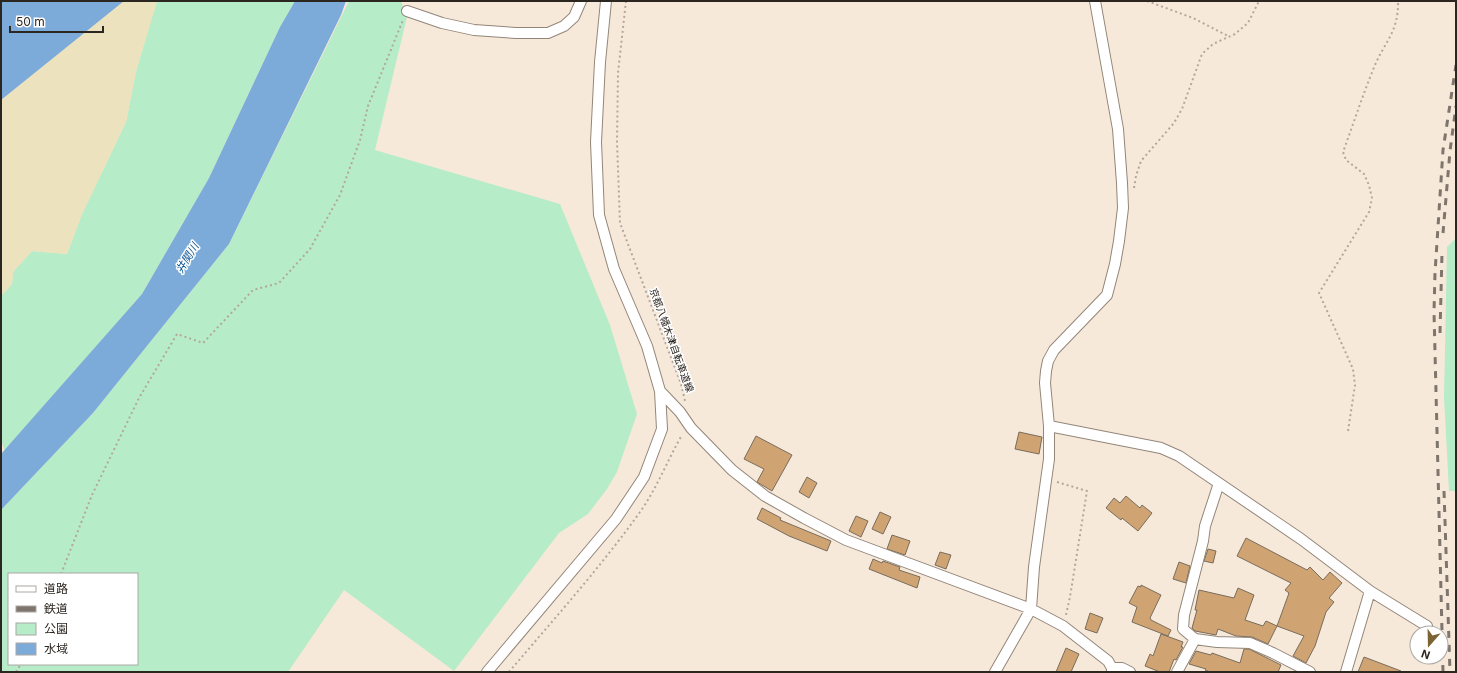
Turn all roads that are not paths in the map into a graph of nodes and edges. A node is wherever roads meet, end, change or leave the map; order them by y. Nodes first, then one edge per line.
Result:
1 (581, 1) edge
2 (606, 1) edge
3 (1095, 1) edge
4 (407, 11) road end
5 (660, 391) junction
6 (1049, 426) junction
7 (1219, 483) junction
8 (1370, 591) junction
9 (1031, 610) junction
10 (1425, 625) edge
11 (1195, 639) junction
12 (1112, 670) edge
13 (488, 672) edge
14 (995, 672) edge
15 (1130, 672) edge
16 (1177, 672) edge
17 (1310, 672) edge
18 (1346, 672) edge

1 - 4 street
2 - 5 street
3 - 6 street
5 - 9 street
5 - 13 street
6 - 7 street
6 - 9 street
7 - 8 street
7 - 11 street
8 - 10 street
8 - 18 street
9 - 12 street
9 - 14 street
11 - 16 street
11 - 17 street
12 - 15 street

